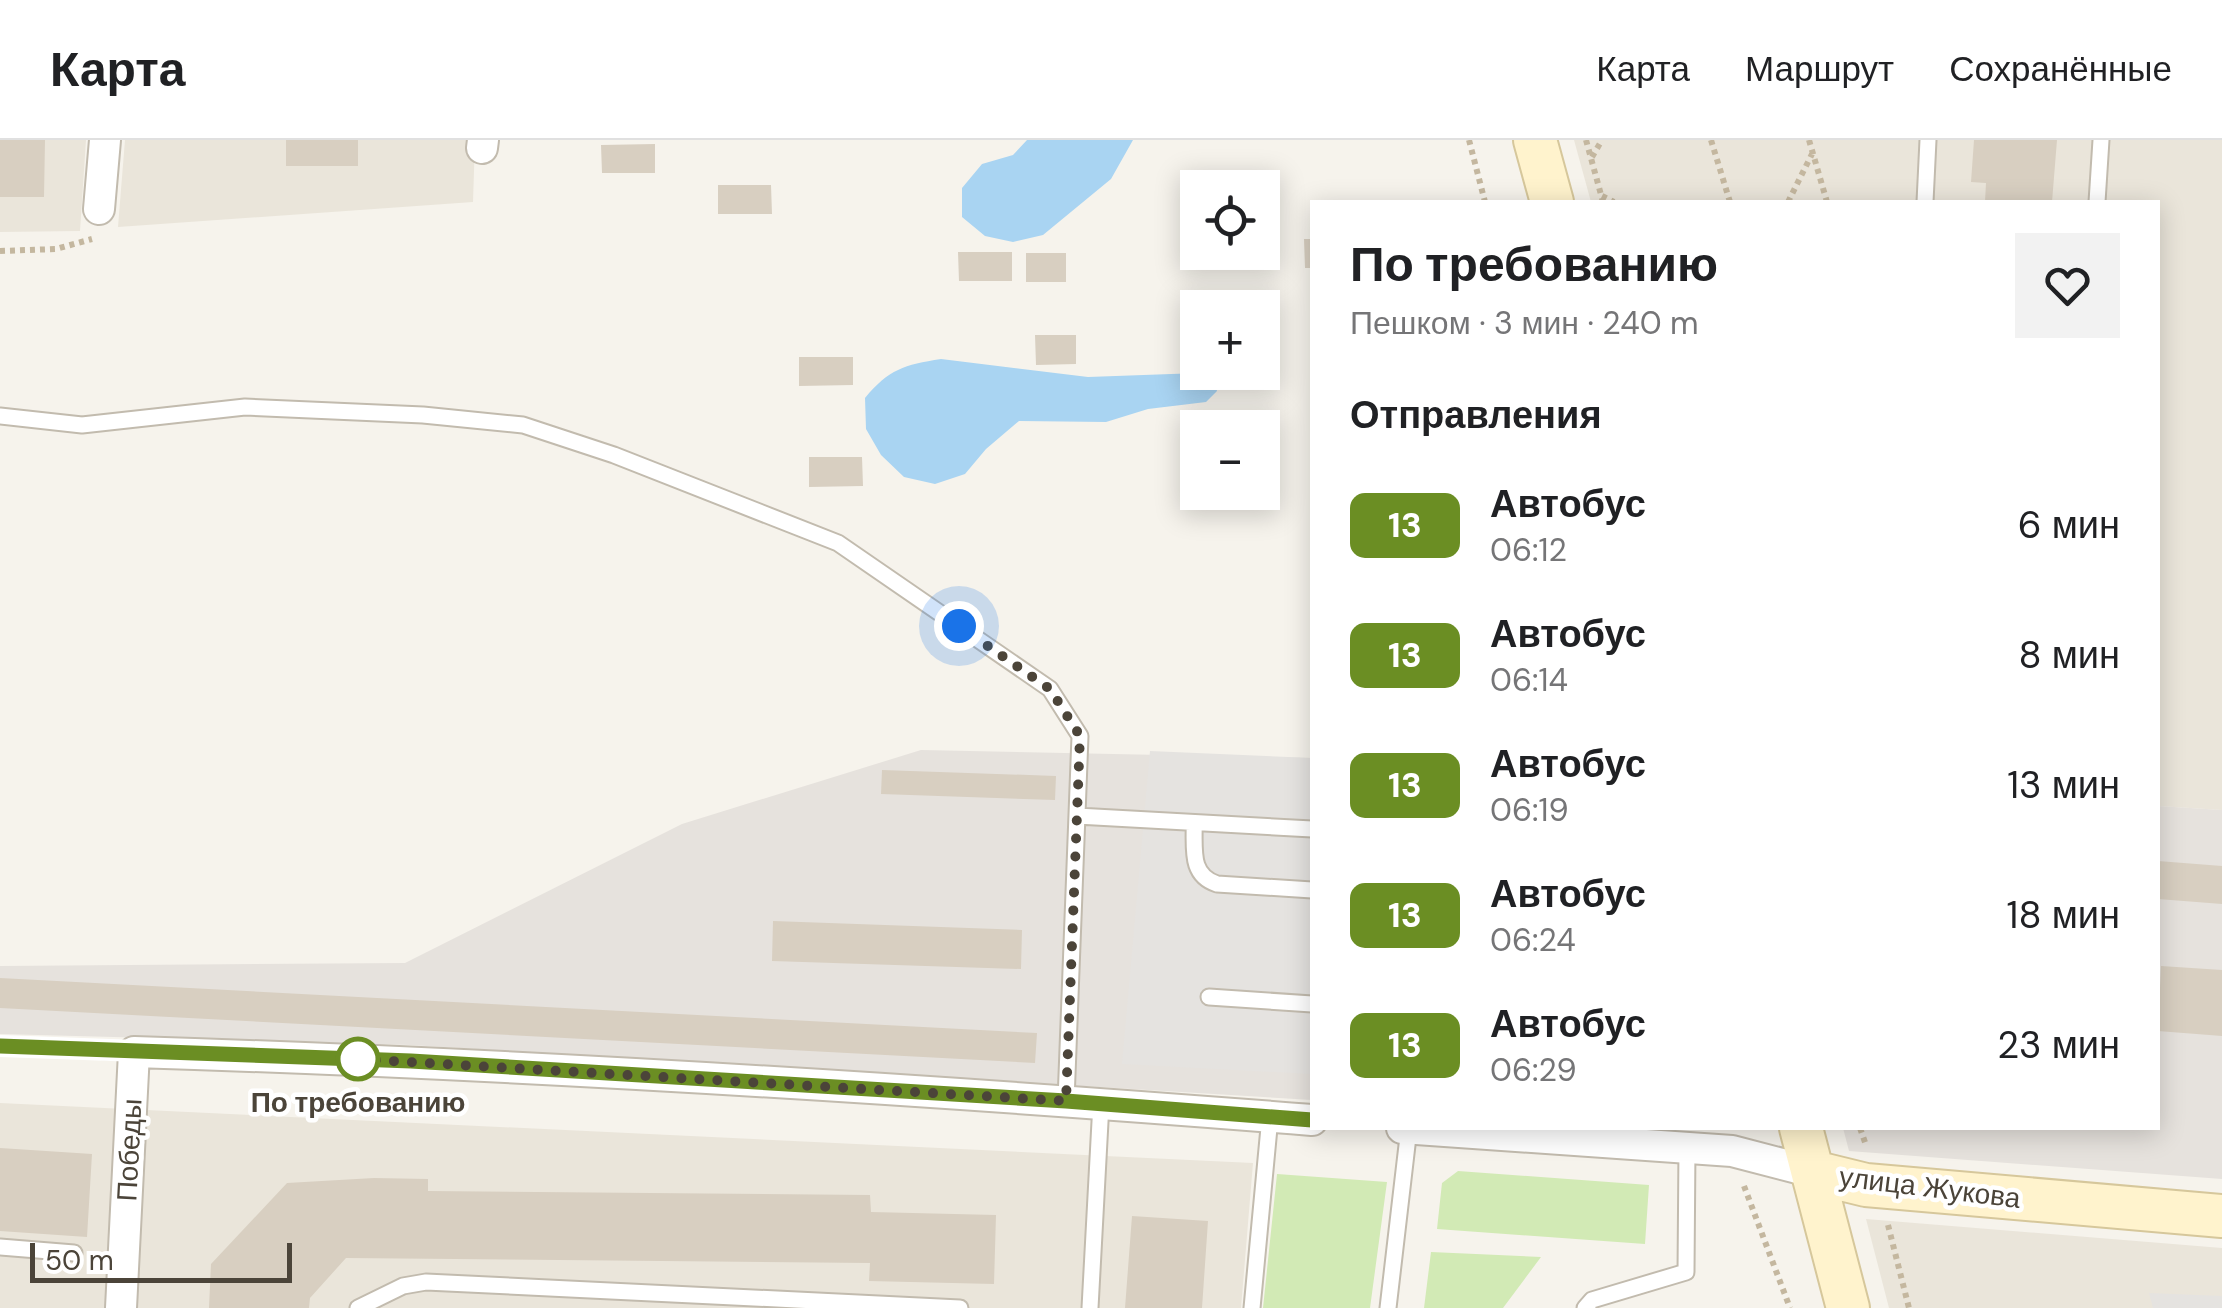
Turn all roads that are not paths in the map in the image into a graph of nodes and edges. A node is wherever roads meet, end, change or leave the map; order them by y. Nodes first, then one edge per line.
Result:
1 (105, 140) edge
2 (1535, 140) edge
3 (1928, 140) edge
4 (2100, 140) edge
5 (1551, 200) edge
6 (1925, 200) edge
7 (2097, 200) edge
8 (100, 208) road end
9 (0, 416) edge
10 (1076, 816) junction
11 (1194, 823) junction
12 (1310, 829) edge
13 (1310, 890) edge
14 (1209, 997) dead end
15 (1310, 1004) edge
16 (0, 1046) edge
17 (134, 1052) junction
18 (1066, 1101) junction
19 (1101, 1104) junction
20 (1270, 1117) junction
21 (1310, 1120) edge
22 (1405, 1130) edge
23 (1471, 1130) edge
24 (1803, 1130) edge
25 (1635, 1135) edge
26 (1687, 1148) junction
27 (1814, 1172) junction
28 (2222, 1216) edge
29 (0, 1246) edge
30 (74, 1253) dead end
31 (121, 1308) edge
32 (358, 1308) edge
33 (960, 1308) edge
34 (1090, 1308) edge
35 (1252, 1308) edge
36 (1388, 1308) edge
37 (1585, 1308) edge
38 (1848, 1308) edge

1 - 8 street
2 - 5 main road
3 - 6 lane
4 - 7 lane
9 - 10 lane
10 - 11 lane
10 - 18 lane
11 - 12 lane
11 - 13 lane
14 - 15 lane
16 - 17 lane
17 - 18 street
17 - 31 street, Победы
18 - 19 street
19 - 20 street
19 - 34 lane
20 - 21 street
20 - 35 lane
22 - 36 lane
23 - 25 street, улица Жукова
24 - 27 main road
25 - 26 street, улица Жукова
26 - 27 street, улица Жукова
26 - 37 lane
27 - 28 main road, улица Жукова
27 - 38 main road
29 - 30 lane
32 - 33 lane

